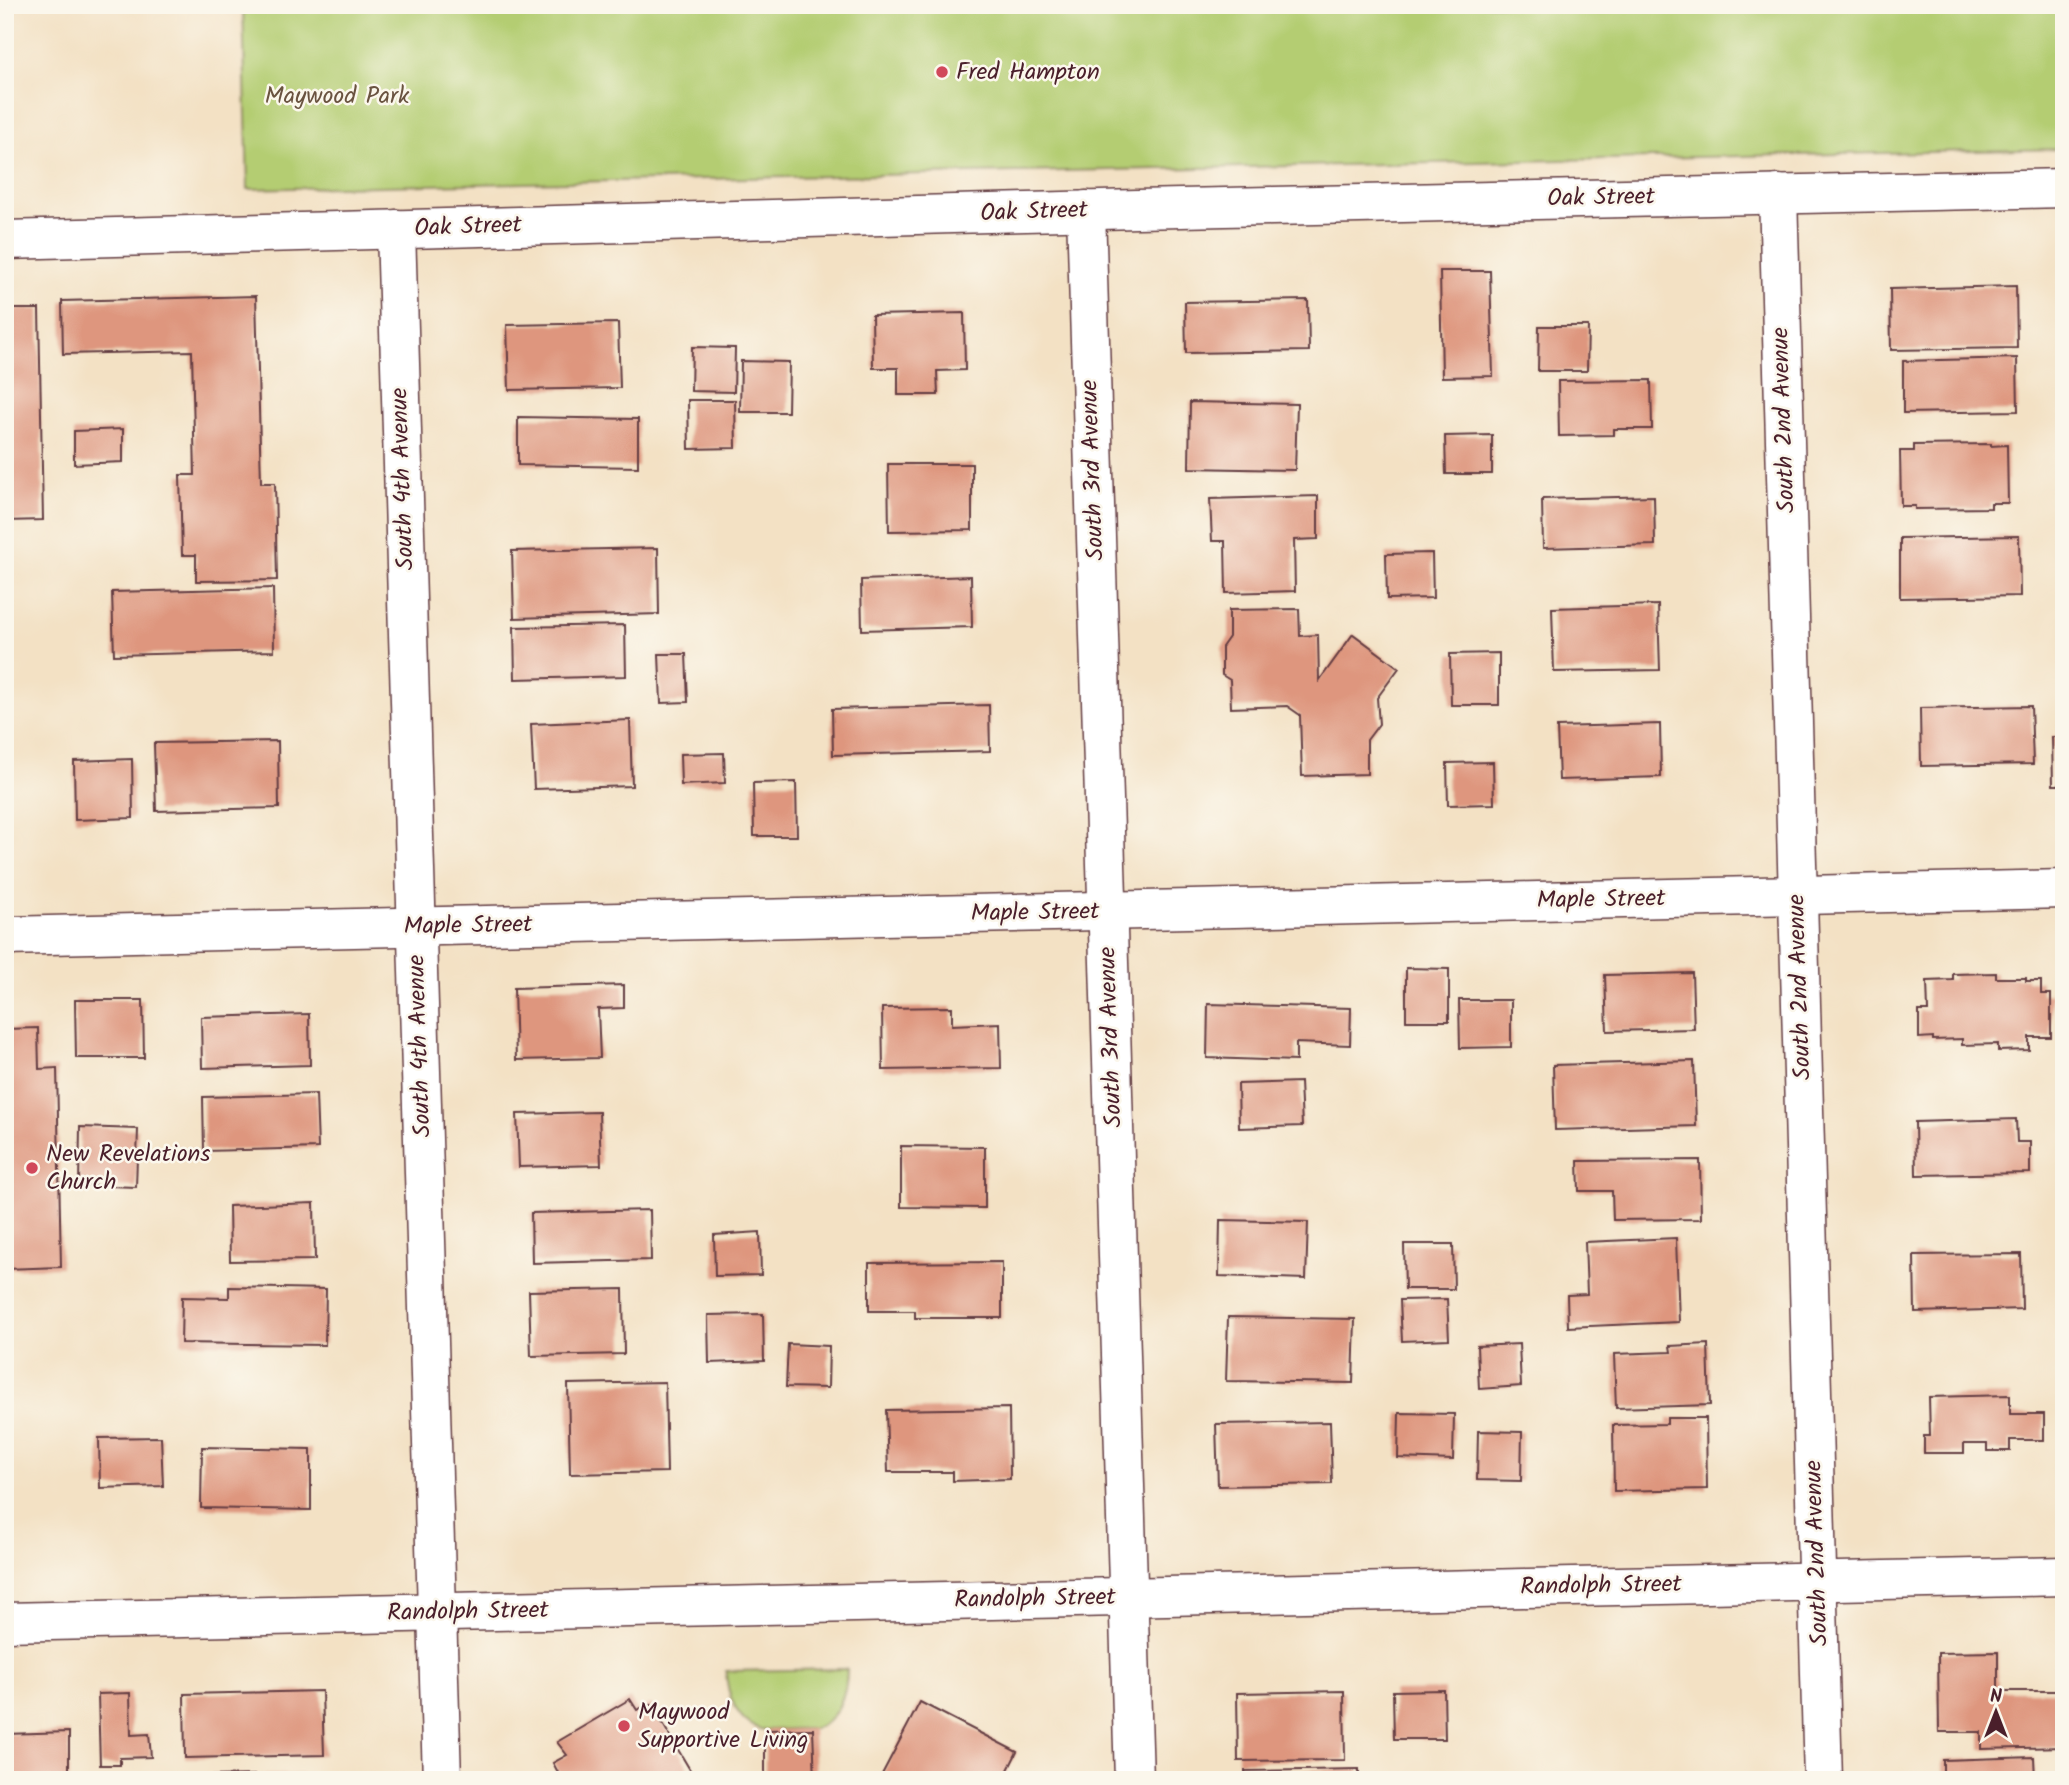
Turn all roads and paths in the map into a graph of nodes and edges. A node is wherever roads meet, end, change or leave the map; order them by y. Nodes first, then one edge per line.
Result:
1 (2064, 188) edge
2 (1778, 194) junction
3 (1086, 211) junction
4 (396, 229) junction
5 (5, 240) edge
6 (2064, 889) edge
7 (1798, 895) junction
8 (1107, 911) junction
9 (417, 926) junction
10 (5, 936) edge
11 (2064, 1576) edge
12 (1817, 1581) junction
13 (1128, 1597) junction
14 (437, 1613) junction
15 (5, 1622) edge
16 (442, 1780) edge
17 (1134, 1780) edge
18 (1823, 1780) edge

1 - 2 street, Oak Street
2 - 3 street, Oak Street
2 - 7 street, South 2nd Avenue
3 - 4 street, Oak Street
3 - 8 street, South 3rd Avenue
4 - 5 street, Oak Street
4 - 9 street, South 4th Avenue
6 - 7 street, Maple Street
7 - 8 street, Maple Street
7 - 12 street, South 2nd Avenue
8 - 9 street, Maple Street
8 - 13 street, South 3rd Avenue
9 - 10 street, Maple Street
9 - 14 street, South 4th Avenue
11 - 12 street, Randolph Street
12 - 13 street, Randolph Street
12 - 18 street, South 2nd Avenue
13 - 14 street, Randolph Street
13 - 17 street, South 3rd Avenue
14 - 15 street, Randolph Street
14 - 16 street, South 4th Avenue

